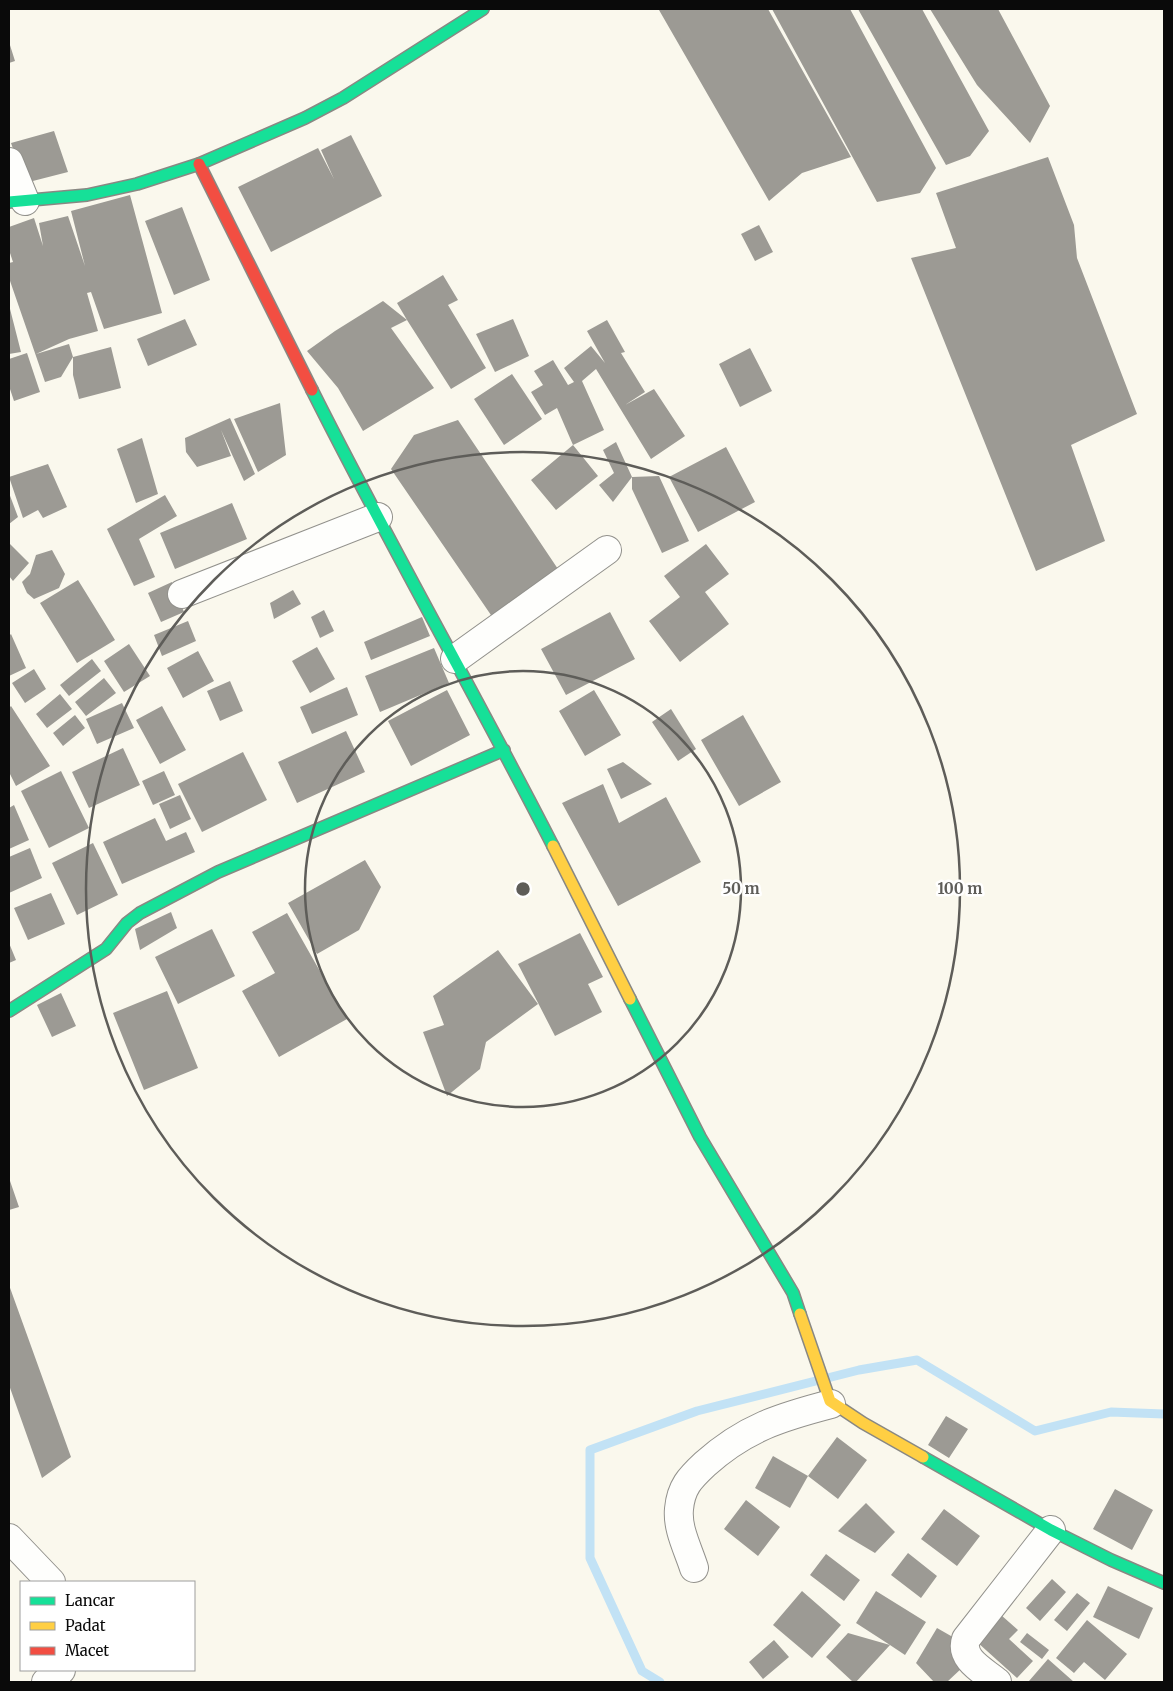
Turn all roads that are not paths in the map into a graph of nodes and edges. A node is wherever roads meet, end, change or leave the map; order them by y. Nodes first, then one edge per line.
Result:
1 (483, 9) edge
2 (9, 162) edge
3 (199, 164) junction
4 (17, 202) edge
5 (378, 517) junction
6 (607, 550) dead end
7 (182, 594) dead end
8 (455, 659) junction
9 (504, 750) junction
10 (9, 1011) edge
11 (828, 1397) junction
12 (1051, 1530) junction
13 (9, 1538) edge
14 (694, 1568) dead end
15 (50, 1581) edge
16 (1164, 1583) edge
17 (60, 1671) edge
18 (46, 1682) edge
19 (997, 1682) edge

1 - 3 street
2 - 4 street
3 - 4 street
3 - 5 street
5 - 7 street
5 - 8 street
6 - 8 street
8 - 9 street
9 - 10 street
9 - 11 street
11 - 12 street
11 - 14 street
12 - 16 street
12 - 19 street
13 - 15 street
17 - 18 street

